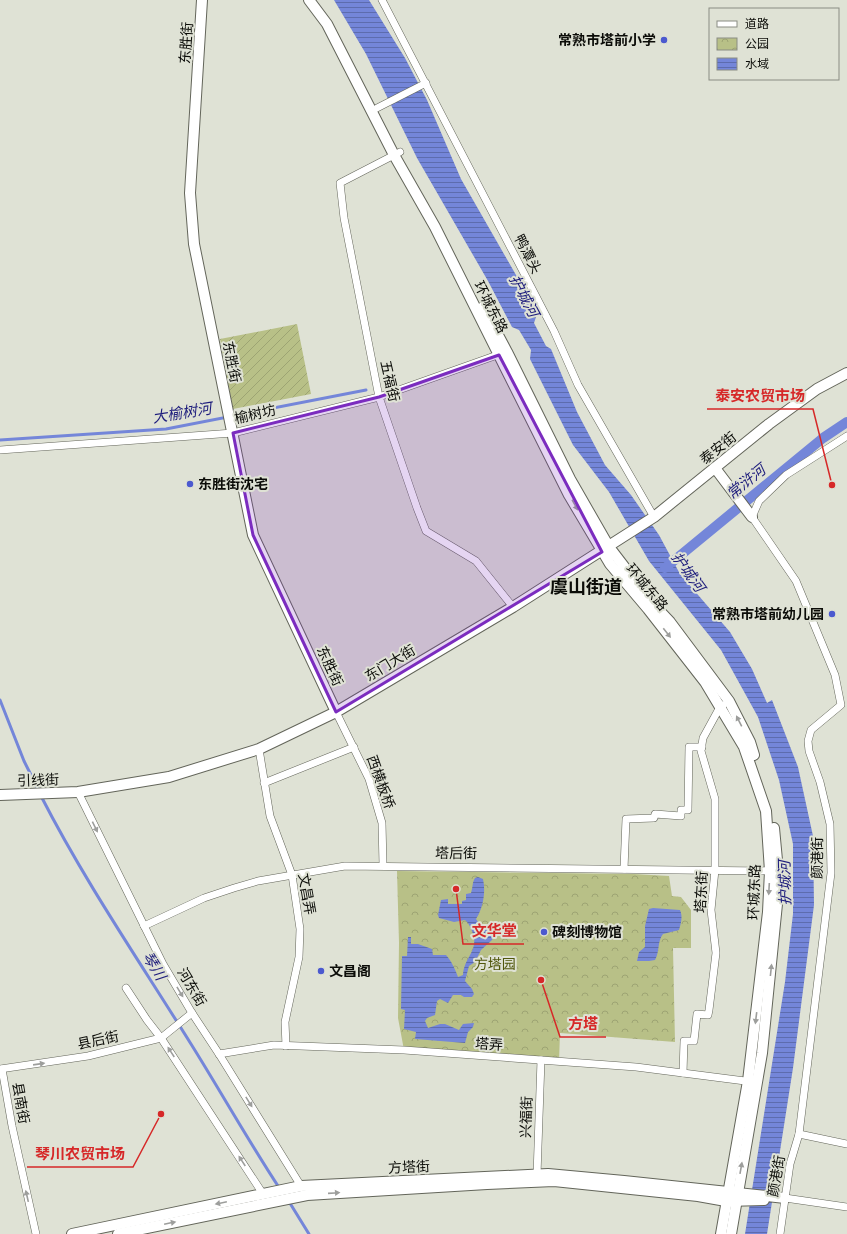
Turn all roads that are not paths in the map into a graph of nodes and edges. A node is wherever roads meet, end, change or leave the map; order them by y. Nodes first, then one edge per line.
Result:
1 (202, 0) edge
2 (309, 0) edge
3 (316, 0) edge
4 (382, 0) edge
5 (426, 84) junction
6 (376, 108) junction
7 (397, 154) junction
8 (503, 354) junction
9 (847, 373) edge
10 (378, 397) junction
11 (232, 429) junction
12 (847, 436) edge
13 (0, 450) edge
14 (715, 468) junction
15 (654, 518) junction
16 (752, 518) junction
17 (605, 550) junction
18 (513, 607) junction
19 (724, 704) junction
20 (844, 704) edge
21 (336, 712) junction
22 (702, 746) junction
23 (354, 747) junction
24 (259, 749) junction
25 (264, 783) junction
26 (78, 792) junction
27 (0, 795) edge
28 (383, 865) junction
29 (624, 869) junction
30 (715, 870) junction
31 (774, 871) junction
32 (292, 875) junction
33 (144, 926) junction
34 (126, 988) dead end
35 (192, 1013) junction
36 (162, 1038) junction
37 (286, 1046) junction
38 (219, 1054) junction
39 (541, 1060) junction
40 (1, 1069) edge
41 (683, 1073) junction
42 (752, 1082) junction
43 (799, 1134) junction
44 (847, 1144) edge
45 (537, 1174) junction
46 (296, 1190) junction
47 (271, 1196) junction
48 (732, 1196) junction
49 (785, 1198) junction
50 (847, 1207) edge
51 (36, 1234) edge
52 (72, 1234) edge
53 (118, 1234) edge
54 (721, 1234) edge
55 (731, 1234) edge
56 (780, 1234) edge

1 - 11 street, 东胜街
2 - 7 street, 环城东路
3 - 6 street, 环城东路
4 - 5 street, 鸭潭头
5 - 6 street
5 - 15 street, 鸭潭头
6 - 7 street, 环城东路
7 - 8 street, 环城东路
7 - 10 street, 五福街
8 - 10 street, 榆树坊
8 - 17 street, 环城东路
9 - 14 street, 泰安街
10 - 11 street, 榆树坊
10 - 18 street, 五福街
11 - 13 street, 榆树坊
11 - 21 street, 东胜街
12 - 16 street
14 - 15 street, 泰安街
14 - 16 street
15 - 17 street, 泰安街
16 - 20 street, 颜港街
17 - 18 street, 东门大街
17 - 19 street, 环城东路
18 - 21 street, 东门大街
19 - 22 street, 塔东街
19 - 31 street, 环城东路
20 - 43 street, 颜港街
21 - 23 street, 西横板桥
21 - 24 street, 东门大街
22 - 29 street
22 - 30 street, 塔东街
23 - 25 street
23 - 28 street, 西横板桥
24 - 25 street, 文昌弄
24 - 26 street, 东门大街
25 - 32 street, 文昌弄
26 - 27 street, 引线街
26 -> 33 street, 河东街
28 - 29 street, 塔后街
28 - 32 street, 塔后街
29 - 30 street, 塔后街
30 - 31 street, 塔后街
30 - 41 street, 塔东街
31 - 42 street, 环城东路
32 - 33 street, 塔后街
32 - 37 street, 文昌弄
33 -> 35 street, 河东街
34 - 36 street
35 - 36 street
35 - 38 street, 河东街
40 -> 36 street, 县后街
47 -> 36 street
37 - 38 street, 塔弄
37 - 39 street, 塔弄
38 -> 46 street, 河东街
39 - 41 street, 塔弄
39 - 45 street, 兴福街
51 -> 40 street, 县南街
41 - 42 street, 塔弄
42 - 48 street, 环城东路
43 - 44 street
43 - 49 street, 颜港街
45 - 46 street, 方塔街
45 - 48 street, 方塔街
46 - 47 street, 方塔街
46 -> 48 street, 方塔街
47 -> 52 street, 方塔街
53 -> 47 street, 方塔街
48 - 49 street, 方塔街
48 - 54 street, 环城东路
48 - 55 street, 环城东路
49 - 50 street
49 - 56 street, 颜港街

